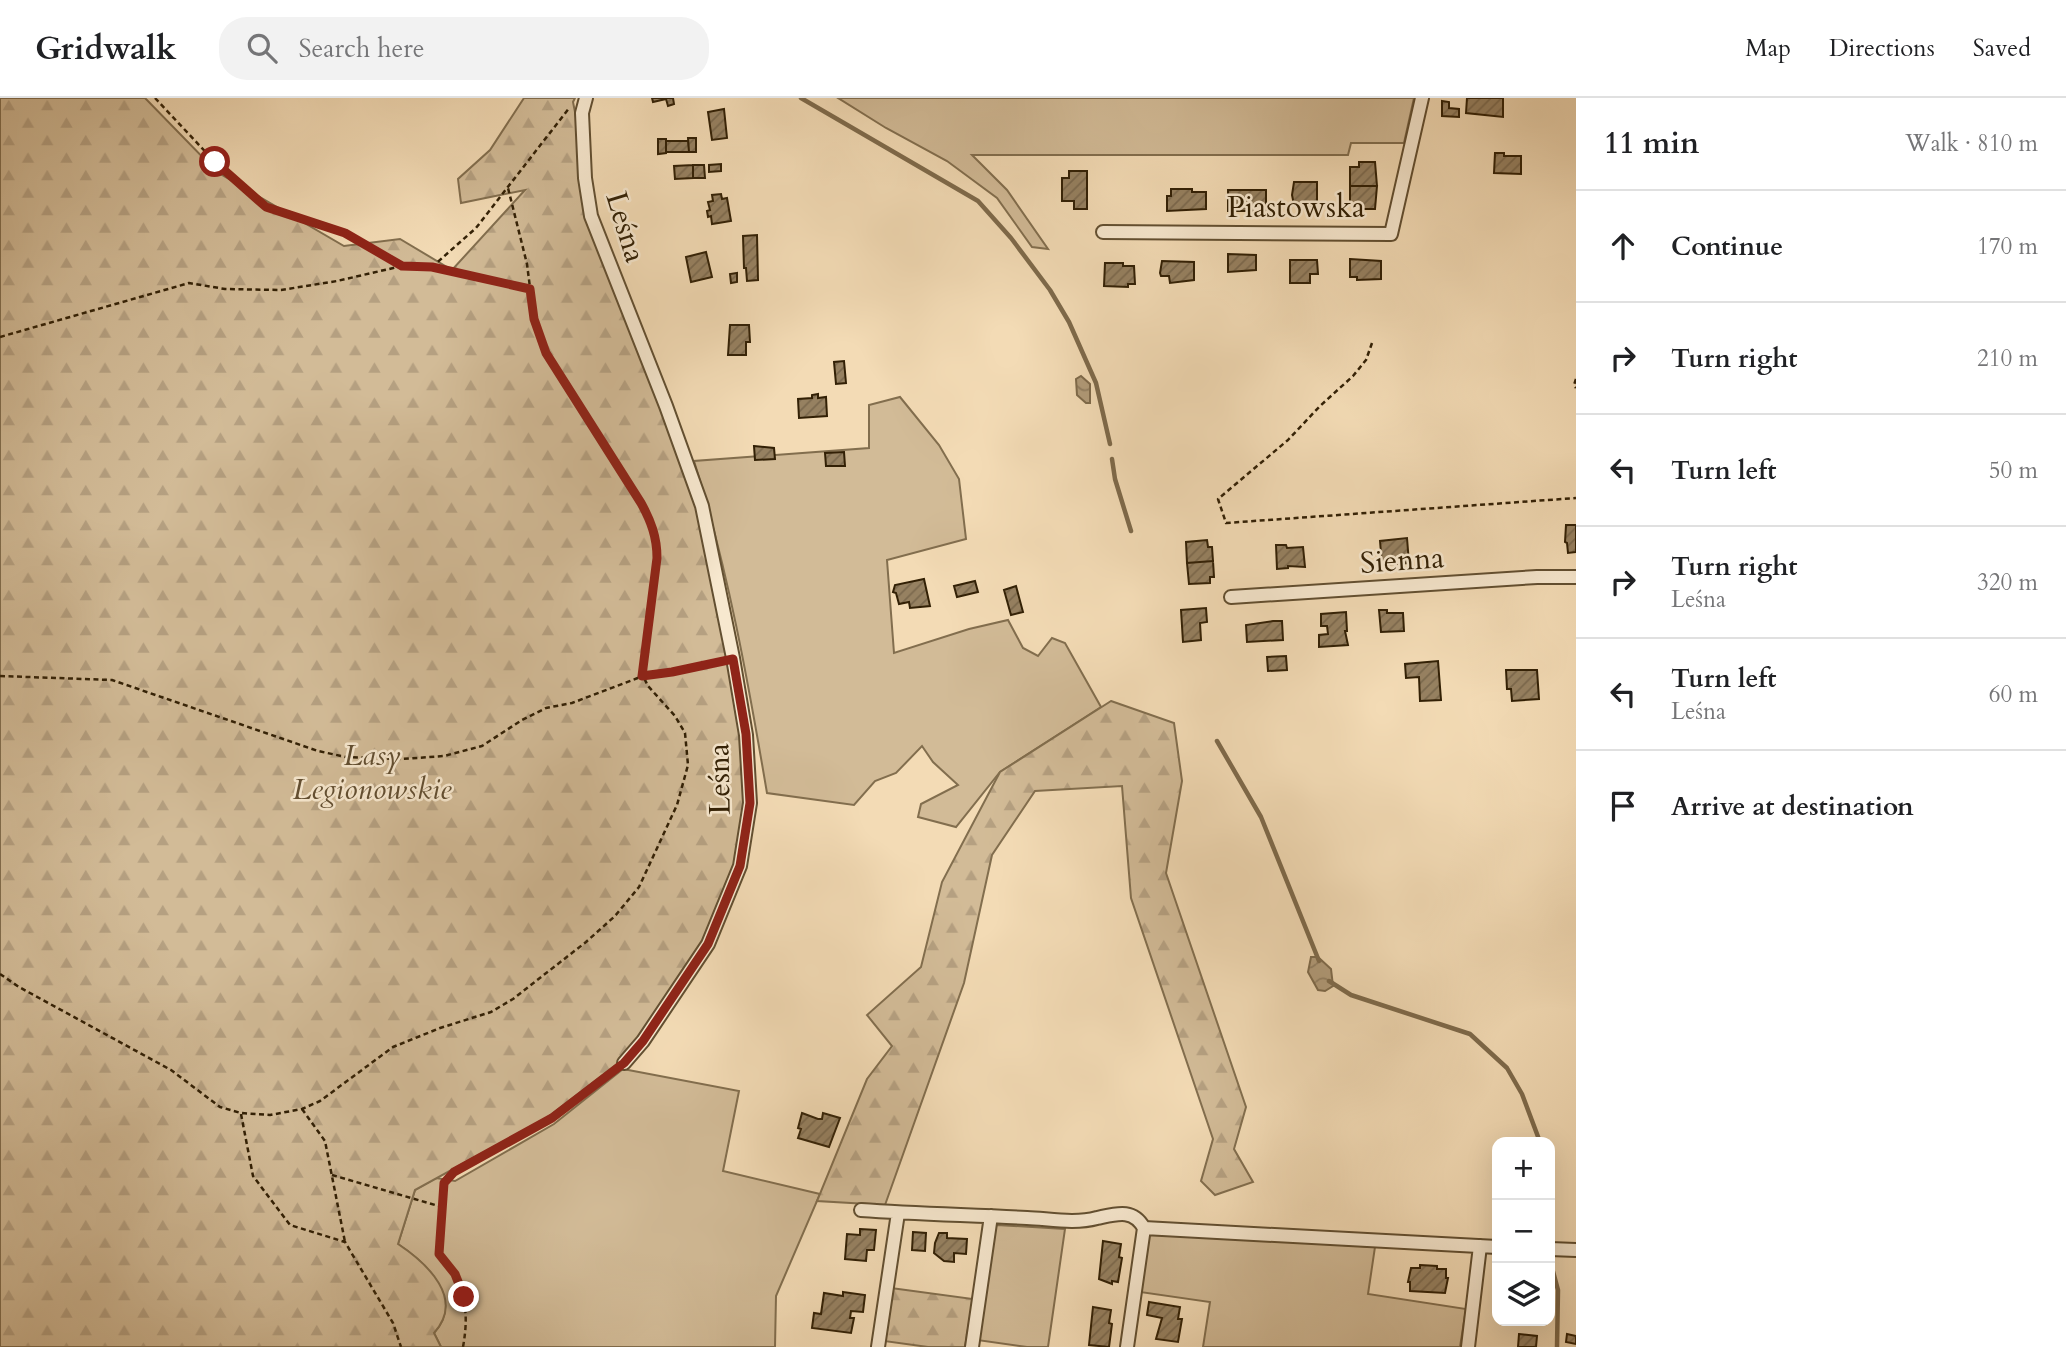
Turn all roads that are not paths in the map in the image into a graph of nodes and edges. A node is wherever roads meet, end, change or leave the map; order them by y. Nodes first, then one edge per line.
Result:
1 (586, 98) edge
2 (1422, 98) edge
3 (1103, 232) dead end
4 (1576, 577) edge
5 (1231, 597) dead end
6 (624, 1063) road end
7 (860, 1210) dead end
8 (898, 1213) junction
9 (991, 1216) junction
10 (1144, 1228) junction
11 (1480, 1246) junction
12 (1492, 1247) edge
13 (1555, 1249) edge
14 (1576, 1250) edge
15 (878, 1347) edge
16 (971, 1347) edge
17 (1127, 1347) edge
18 (1468, 1347) edge

1 - 6 street, Leśna
2 - 3 street, Piastowska
4 - 5 street, Sienna
7 - 8 street
8 - 9 street
8 - 15 street
9 - 10 street
9 - 16 street
10 - 11 street
10 - 17 street
11 - 12 street
11 - 18 street
13 - 14 street

